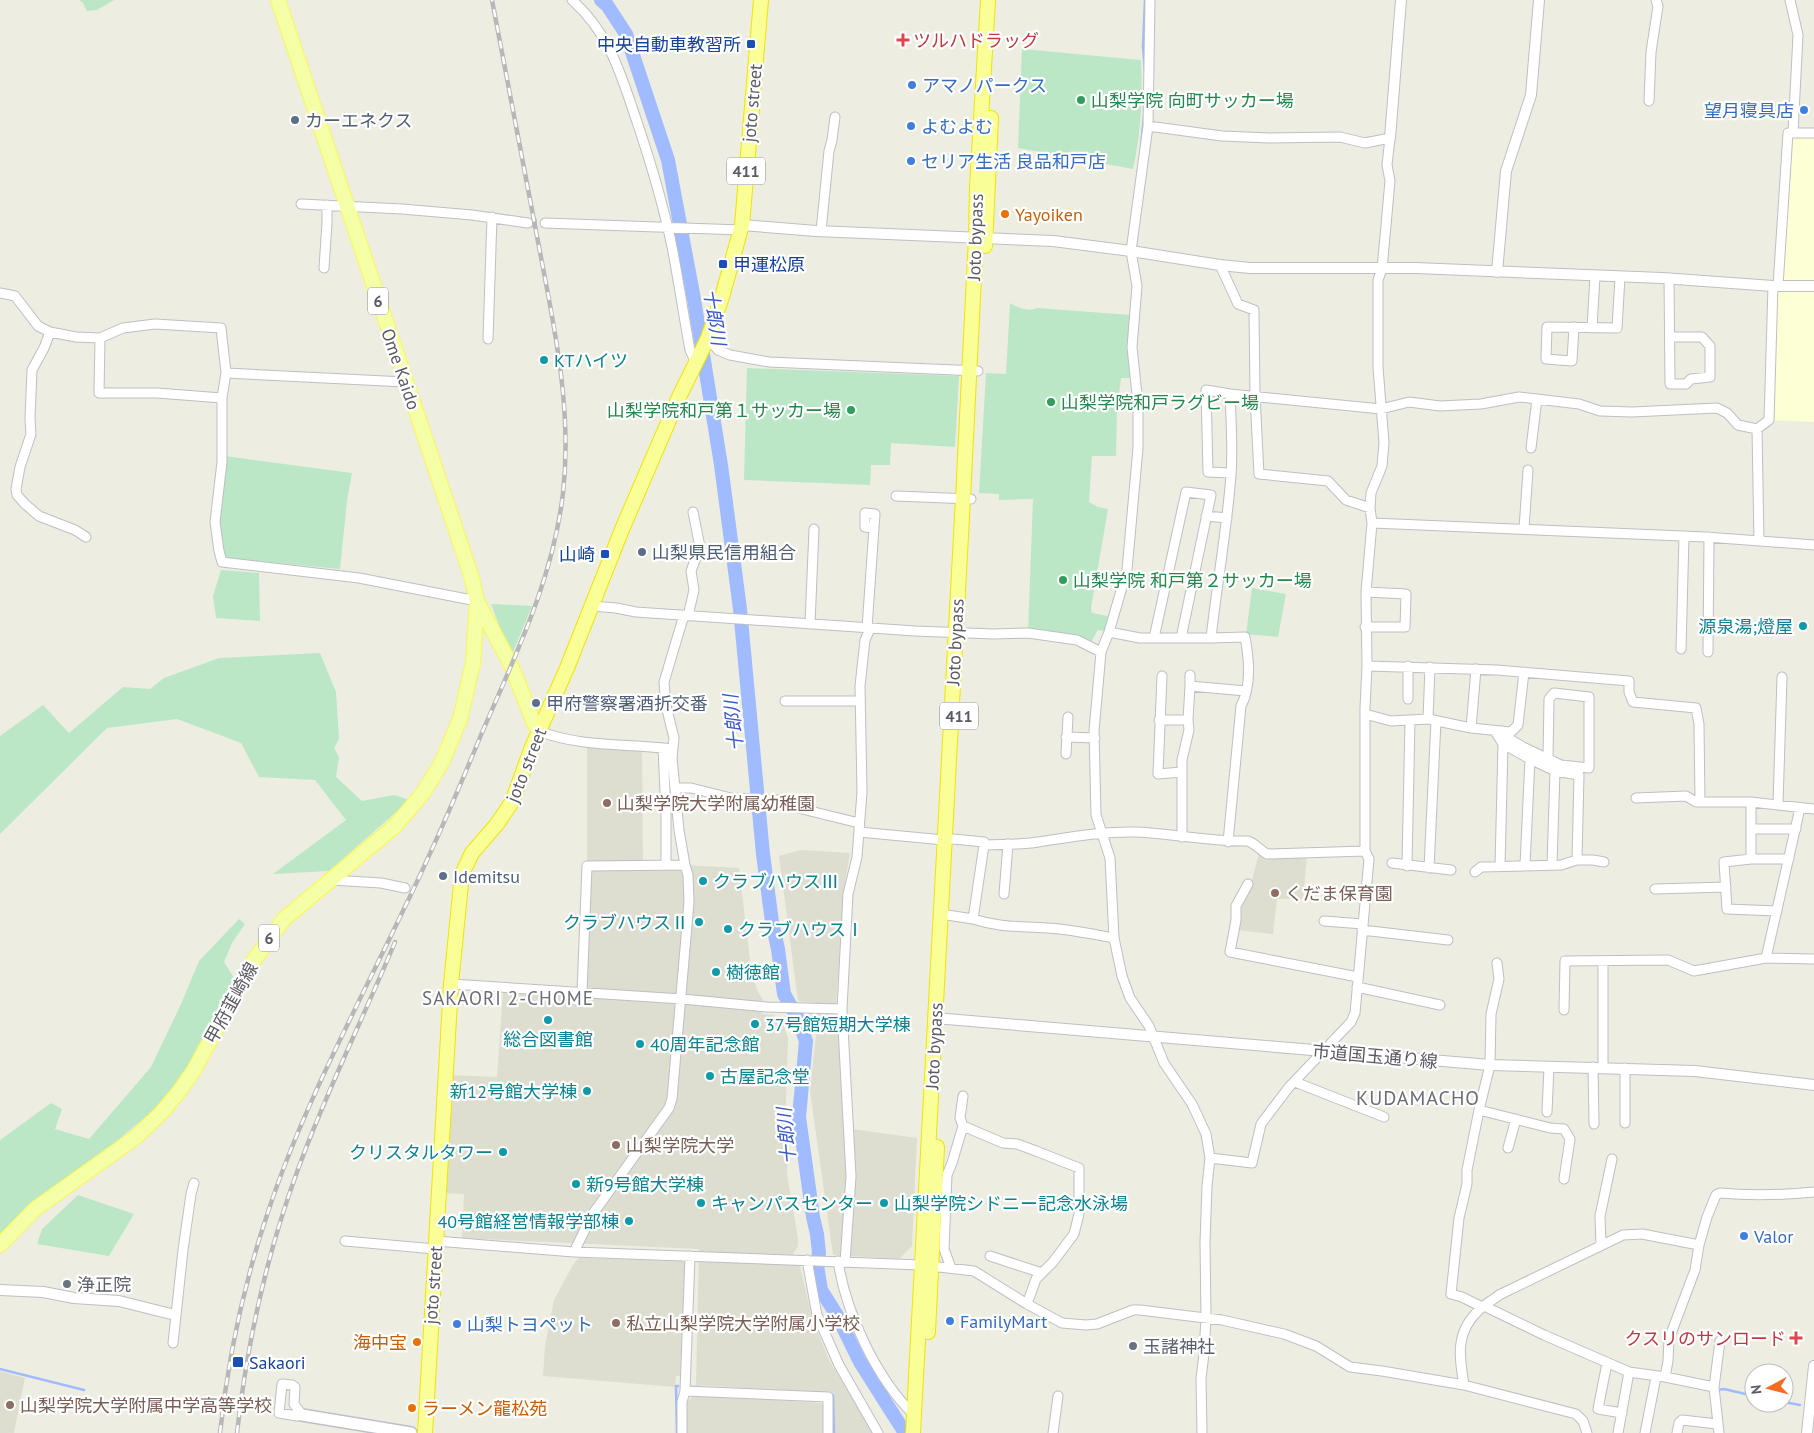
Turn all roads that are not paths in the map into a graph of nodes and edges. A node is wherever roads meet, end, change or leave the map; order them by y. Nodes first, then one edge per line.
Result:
1 (278, 0) edge
2 (572, 0) edge
3 (761, 0) edge
4 (988, 0) edge
5 (996, 0) edge
6 (1150, 0) edge
7 (1401, 0) edge
8 (1539, 0) edge
9 (1656, 0) edge
10 (1790, 0) edge
11 (1648, 101) dead end
12 (835, 117) dead end
13 (1148, 126) junction
14 (1792, 133) junction
15 (1814, 134) edge
16 (1390, 138) junction
17 (301, 204) dead end
18 (327, 204) junction
19 (347, 207) junction
20 (492, 217) junction
21 (528, 223) tunnel mouth
22 (545, 223) tunnel mouth
23 (667, 227) junction
24 (741, 227) junction
25 (821, 231) junction
26 (980, 238) junction
27 (1131, 250) junction
28 (1220, 265) junction
29 (324, 268) dead end
30 (1382, 268) junction
31 (1497, 272) junction
32 (1595, 276) junction
33 (1620, 277) junction
34 (1669, 278) junction
35 (1776, 286) junction
36 (1814, 286) edge
37 (0, 293) edge
38 (1574, 328) junction
39 (1592, 328) junction
40 (50, 332) junction
41 (1670, 337) junction
42 (100, 338) junction
43 (708, 338) junction
44 (488, 339) dead end
45 (696, 362) junction
46 (973, 371) junction
47 (226, 373) junction
48 (405, 382) junction
49 (1230, 394) junction
50 (1255, 396) junction
51 (222, 398) junction
52 (1537, 399) junction
53 (1381, 409) junction
54 (1757, 429) junction
55 (1530, 448) dead end
56 (1528, 470) dead end
57 (1231, 473) junction
58 (896, 496) dead end
59 (967, 499) junction
60 (1370, 508) junction
61 (693, 512) dead end
62 (1206, 516) junction
63 (1227, 518) junction
64 (1372, 523) junction
65 (874, 528) dead end
66 (814, 529) dead end
67 (1524, 529) junction
68 (1684, 536) junction
69 (86, 537) dead end
70 (1709, 537) junction
71 (1759, 541) junction
72 (1814, 545) edge
73 (1366, 592) junction
74 (477, 602) junction
75 (591, 606) junction
76 (686, 616) junction
77 (810, 624) junction
78 (1365, 627) junction
79 (868, 628) junction
80 (1109, 632) junction
81 (960, 633) junction
82 (1154, 638) junction
83 (1181, 638) junction
84 (1211, 638) junction
85 (1681, 649) dead end
86 (1101, 652) junction
87 (1708, 652) dead end
88 (1367, 666) junction
89 (1408, 666) junction
90 (1430, 666) junction
91 (1476, 669) junction
92 (1524, 672) junction
93 (1190, 675) dead end
94 (1162, 676) dead end
95 (1782, 677) dead end
96 (1190, 686) junction
97 (1246, 691) junction
98 (1408, 699) dead end
99 (785, 701) dead end
100 (860, 701) junction
101 (1365, 714) junction
102 (1068, 717) dead end
103 (1160, 720) junction
104 (1188, 720) junction
105 (1410, 720) junction
106 (1432, 720) junction
107 (1471, 728) junction
108 (539, 731) junction
109 (1499, 731) junction
110 (1066, 737) junction
111 (1094, 738) junction
112 (1503, 744) junction
113 (668, 749) junction
114 (1066, 754) dead end
115 (1548, 758) junction
116 (1530, 759) junction
117 (1555, 771) junction
118 (1182, 772) junction
119 (676, 788) junction
120 (1636, 798) dead end
121 (1700, 802) junction
122 (1751, 802) junction
123 (1778, 804) junction
124 (1800, 808) junction
125 (1814, 809) edge
126 (859, 827) junction
127 (1751, 829) junction
128 (1796, 829) junction
129 (1103, 833) junction
130 (1182, 837) junction
131 (949, 840) junction
132 (1228, 842) junction
133 (1008, 844) junction
134 (984, 845) junction
135 (1365, 851) junction
136 (1789, 859) junction
137 (1577, 860) junction
138 (1751, 860) junction
139 (1604, 862) dead end
140 (1392, 864) dead end
141 (666, 865) junction
142 (685, 865) junction
143 (1525, 865) junction
144 (1552, 865) junction
145 (1407, 866) junction
146 (1500, 866) junction
147 (1430, 868) junction
148 (1452, 870) dead end
149 (1475, 872) dead end
150 (330, 880) junction
151 (1248, 884) dead end
152 (1726, 887) junction
153 (405, 888) dead end
154 (1656, 889) dead end
155 (1004, 894) dead end
156 (1777, 911) junction
157 (945, 915) junction
158 (973, 919) junction
159 (1324, 921) dead end
160 (1363, 927) junction
161 (1114, 938) junction
162 (1448, 940) dead end
163 (1766, 958) junction
164 (1814, 959) edge
165 (1604, 961) junction
166 (1497, 963) dead end
167 (1358, 977) junction
168 (451, 984) junction
169 (1357, 987) junction
170 (582, 992) junction
171 (682, 998) junction
172 (1440, 1005) dead end
173 (842, 1009) junction
174 (1564, 1010) dead end
175 (940, 1019) junction
176 (1153, 1037) junction
177 (1324, 1051) junction
178 (1490, 1065) junction
179 (1549, 1066) junction
180 (1598, 1067) junction
181 (1625, 1068) junction
182 (1295, 1082) junction
183 (1814, 1085) edge
184 (963, 1096) dead end
185 (1478, 1110) junction
186 (1547, 1112) dead end
187 (1384, 1117) dead end
188 (1516, 1119) junction
189 (1625, 1123) dead end
190 (1594, 1124) dead end
191 (963, 1126) junction
192 (1508, 1148) dead end
193 (1210, 1158) junction
194 (1612, 1159) dead end
195 (1564, 1179) dead end
196 (194, 1184) dead end
197 (1814, 1192) edge
198 (345, 1241) dead end
199 (1601, 1244) junction
200 (0, 1245) edge
201 (435, 1245) junction
202 (1699, 1245) junction
203 (574, 1252) junction
204 (690, 1256) junction
205 (990, 1256) dead end
206 (807, 1260) junction
207 (839, 1261) junction
208 (926, 1266) junction
209 (952, 1268) junction
210 (1042, 1273) junction
211 (0, 1290) edge
212 (1027, 1304) junction
213 (1483, 1306) junction
214 (175, 1315) junction
215 (1206, 1318) junction
216 (1720, 1341) dead end
217 (173, 1343) dead end
218 (1607, 1363) junction
219 (1814, 1366) edge
220 (1629, 1372) junction
221 (1660, 1377) junction
222 (1464, 1385) junction
223 (1714, 1387) junction
224 (685, 1391) junction
225 (1058, 1396) dead end
226 (1622, 1413) junction
227 (302, 1415) dead end
228 (916, 1427) edge
229 (1718, 1429) edge
230 (411, 1433) edge
231 (425, 1433) edge
232 (682, 1433) edge
233 (828, 1433) edge
234 (878, 1433) edge
235 (1053, 1433) edge
236 (1202, 1433) edge
237 (1587, 1433) edge
238 (1618, 1433) edge
239 (1645, 1433) edge
240 (1678, 1433) edge
241 (1807, 1433) edge

1 - 19 main road, Ome Kaido / 6
2 - 23 street
3 - 24 highway, joto street / 411
4 - 26 highway, Joto bypass / 411
5 - 26 highway, Joto bypass / 411
6 - 13 street
7 - 16 street
8 - 31 street
9 - 11 street
10 - 14 street
12 - 25 street
13 - 16 street
13 - 27 street
14 - 15 street
14 - 35 street
16 - 30 street
17 - 18 street
18 - 19 street
18 - 29 street
19 - 20 street
19 - 48 main road, Ome Kaido / 6
20 - 21 street
20 - 44 street
22 - 23 street
23 - 24 street
23 - 45 street
24 - 25 street
24 - 43 highway, joto street / 411
25 - 26 street
26 - 27 street
26 - 46 highway, Joto bypass / 411
27 - 28 street
27 - 80 street
28 - 30 street
28 - 50 street
30 - 31 street
30 - 53 street
31 - 32 street
32 - 33 street
32 - 39 street
33 - 34 street
33 - 39 street
34 - 35 street
34 - 41 street
35 - 36 street
35 - 54 street
37 - 40 street
38 - 38 street
38 - 39 street
40 - 42 street
40 - 69 street
41 - 41 street
42 - 47 street
42 - 51 street
43 - 45 highway, joto street / 411
43 - 46 street
45 - 75 highway, joto street / 411
46 - 59 highway, Joto bypass / 411
47 - 48 street
47 - 51 street
48 - 74 main road, Ome Kaido / 6
49 - 50 street
49 - 57 street
49 - 57 street
50 - 53 street
50 - 60 street
51 - 74 street
52 - 53 street
52 - 54 street
52 - 55 street
53 - 60 street
54 - 71 street
56 - 67 street
57 - 63 street
58 - 59 street
59 - 81 highway, Joto bypass / 411
60 - 64 street
61 - 76 street
62 - 63 street
62 - 82 street
62 - 83 street
63 - 84 street
64 - 67 street
64 - 73 street
65 - 79 street
66 - 77 street
67 - 68 street
68 - 70 street
68 - 85 street
70 - 71 street
70 - 87 street
71 - 72 street
73 - 78 street
73 - 78 street
74 - 108 main road, Ome Kaido / 6
74 - 150 main road, 甲府韮崎線 / 6
75 - 76 street
75 - 108 highway, joto street / 411
76 - 77 street
76 - 113 street
77 - 79 street
78 - 88 street
79 - 81 street
79 - 100 street
80 - 82 street
80 - 86 street
81 - 86 street
81 - 131 highway, Joto bypass / 411
82 - 83 street
83 - 84 street
84 - 97 street
86 - 111 street
88 - 89 street
88 - 101 street
89 - 90 street
89 - 98 street
90 - 91 street
90 - 106 street
91 - 92 street
91 - 107 street
92 - 109 street
92 - 121 street
93 - 96 street
94 - 103 street
95 - 123 street
96 - 97 street
96 - 104 street
97 - 132 street
99 - 100 street
100 - 126 street
101 - 105 street
101 - 135 street
102 - 110 street
103 - 104 street
103 - 118 street
104 - 118 street
105 - 106 street
105 - 145 street
106 - 107 street
106 - 147 street
107 - 109 street
108 - 113 street
108 - 168 highway, joto street / 411
109 - 112 street
109 - 115 street
110 - 111 street
110 - 114 street
111 - 129 street
112 - 116 street
112 - 146 street
113 - 119 street
113 - 141 street
115 - 115 street
116 - 117 street
116 - 143 street
117 - 137 street
117 - 144 street
118 - 130 street
119 - 126 street
119 - 142 street
120 - 121 street
121 - 122 street
122 - 123 street
122 - 127 street
123 - 124 street
124 - 125 street
124 - 128 street
126 - 131 street
126 - 173 street
127 - 128 street
127 - 138 street
128 - 136 street
129 - 130 street
129 - 133 street
129 - 161 street
130 - 132 street
131 - 134 street
131 - 157 highway, Joto bypass / 411
132 - 135 street
133 - 134 street
133 - 155 street
134 - 158 street
135 - 160 street
136 - 138 street
136 - 156 street
137 - 139 street
137 - 144 street
138 - 152 street
140 - 145 street
141 - 142 street
141 - 170 street
142 - 171 street
143 - 144 street
143 - 146 street
145 - 147 street
146 - 149 street
147 - 148 street
150 - 153 street
150 - 200 main road, 甲府韮崎線 / 6
151 - 167 street
152 - 154 street
152 - 156 street
156 - 163 street
157 - 158 street
157 - 175 highway, Joto bypass / 411
158 - 161 street
159 - 160 street
160 - 162 street
160 - 167 street
161 - 176 street
163 - 164 street
163 - 165 street
165 - 174 street
165 - 180 street
166 - 178 street
167 - 169 street
168 - 170 street
168 - 201 highway, joto street / 411
169 - 172 street
169 - 177 street
170 - 171 street
171 - 173 street
171 - 203 street
173 - 207 street
175 - 176 street, 市道国玉通り線
175 - 208 highway, Joto bypass / 411
176 - 177 street, 市道国玉通り線
176 - 193 street
177 - 178 street, 市道国玉通り線
177 - 182 street
178 - 179 street, 市道国玉通り線
178 - 185 street
179 - 180 street, 市道国玉通り線
179 - 186 street
180 - 181 street, 市道国玉通り線
180 - 190 street
181 - 183 street, 市道国玉通り線
181 - 189 street
182 - 187 street
182 - 193 street
184 - 191 street
185 - 188 street
185 - 213 street
188 - 192 street
188 - 195 street
191 - 209 street
191 - 210 street
193 - 215 street
194 - 199 street
196 - 214 street
197 - 202 street
198 - 201 street
199 - 202 street
199 - 213 street
201 - 203 street
201 - 231 highway, joto street / 411
202 - 221 street
203 - 204 street
204 - 206 street
204 - 224 street
205 - 210 street
206 - 207 street
206 - 234 street
207 - 208 street
207 - 228 street
208 - 209 street
208 - 228 highway, Joto bypass / 411
208 - 228 highway, Joto bypass / 411
209 - 212 street
210 - 212 street
211 - 214 street
212 - 215 street
213 - 218 street
213 - 222 street
214 - 217 street
215 - 222 street
215 - 236 street
216 - 223 street
218 - 220 street
218 - 226 street
219 - 241 street
220 - 221 street
220 - 226 street
221 - 223 street
221 - 239 street
222 - 237 street
223 - 229 street
224 - 232 street
224 - 233 street
225 - 235 street
226 - 238 street
227 - 230 main road
229 - 240 street

